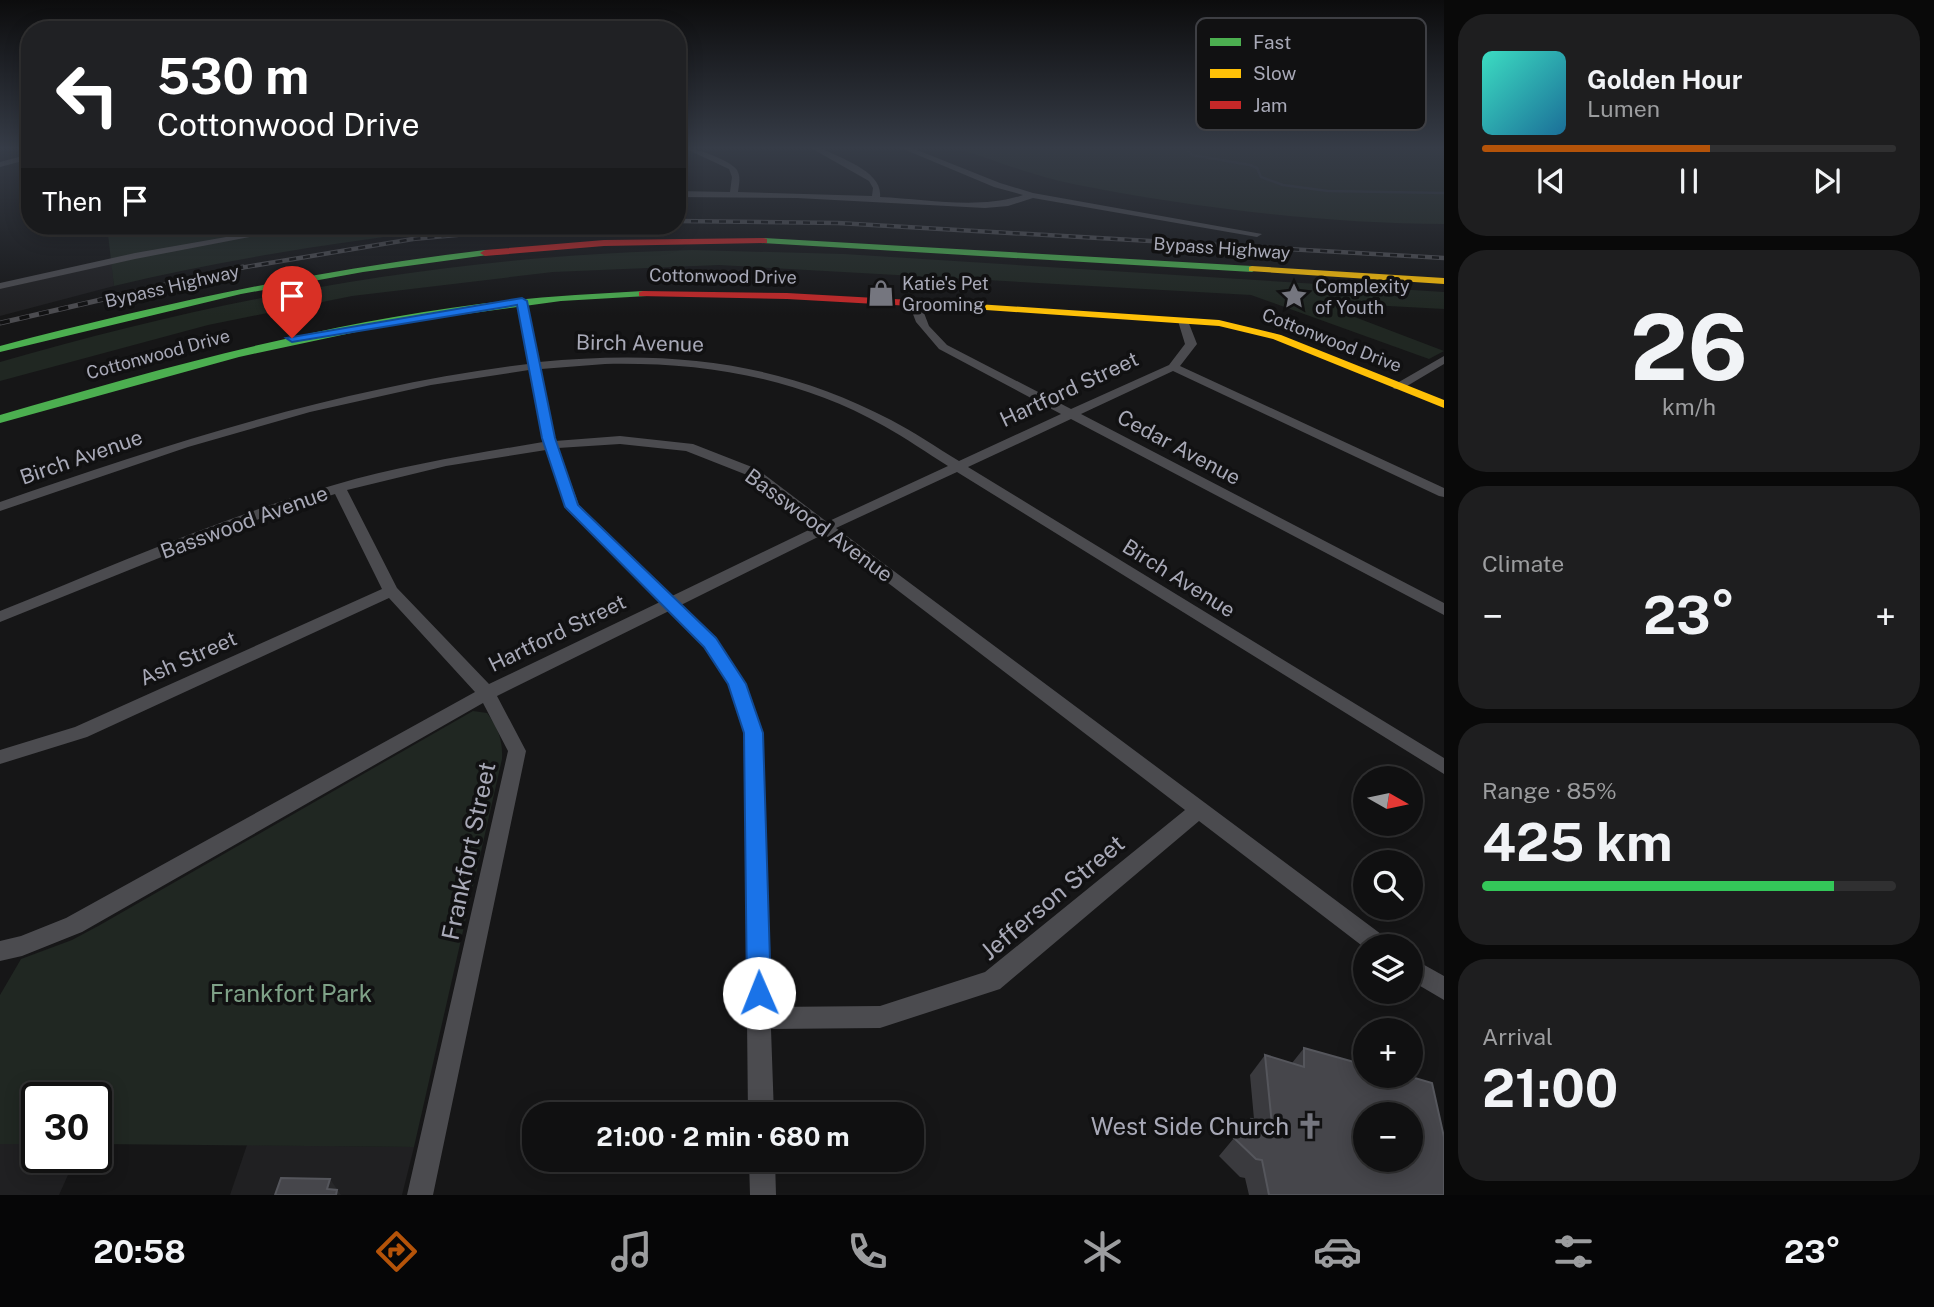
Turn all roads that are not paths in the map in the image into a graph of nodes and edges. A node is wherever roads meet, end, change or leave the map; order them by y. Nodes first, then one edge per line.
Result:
1 (966, 204) edge
2 (999, 204) edge
3 (1083, 204) edge
4 (686, 233) edge
5 (1257, 234) dead end
6 (250, 235) edge
7 (619, 235) edge
8 (1444, 273) edge
9 (1444, 281) edge
10 (0, 285) edge
11 (522, 301) junction
12 (915, 302) junction
13 (1183, 321) junction
14 (0, 339) edge
15 (0, 349) edge
16 (1444, 359) edge
17 (533, 366) junction
18 (1173, 367) junction
19 (1398, 386) junction
20 (1444, 404) edge
21 (1070, 413) junction
22 (0, 419) edge
23 (550, 445) junction
24 (958, 466) junction
25 (339, 488) junction
26 (1444, 493) edge
27 (0, 507) edge
28 (824, 528) junction
29 (391, 591) junction
30 (671, 602) junction
31 (1444, 610) edge
32 (0, 617) edge
33 (487, 693) junction
34 (0, 757) edge
35 (1444, 767) edge
36 (1200, 809) junction
37 (1364, 934) edge
38 (0, 951) edge
39 (1423, 975) edge
40 (1444, 989) edge
41 (760, 1018) junction
42 (761, 1102) edge
43 (762, 1172) edge
44 (420, 1195) edge
45 (763, 1195) edge

1 - 2 street
3 - 5 street
4 - 8 main road, Bypass Highway
6 - 10 street
7 - 14 main road, Bypass Highway
9 - 15 main road, Bypass Highway
11 - 12 main road, Cottonwood Drive
11 - 17 street
11 - 22 main road, Cottonwood Drive
12 - 13 main road, Cottonwood Drive
12 - 21 street, Cedar Avenue
13 - 18 street, Hartford Street
13 - 19 main road, Cottonwood Drive
16 - 19 street
17 - 23 street
17 - 24 street, Birch Avenue
17 - 27 street, Birch Avenue
18 - 21 street, Hartford Street
18 - 26 street
19 - 20 main road, Cottonwood Drive
21 - 24 street, Hartford Street
21 - 31 street, Cedar Avenue
23 - 25 street, Basswood Avenue
23 - 28 street, Basswood Avenue
23 - 30 street
24 - 28 street, Hartford Street
24 - 35 street, Birch Avenue
25 - 29 street, Frankfort Street
25 - 32 street, Basswood Avenue
28 - 30 street, Hartford Street
28 - 36 street, Basswood Avenue
29 - 33 street, Frankfort Street
29 - 34 street, Ash Street
30 - 33 street, Hartford Street
30 - 41 street
33 - 38 street, Hartford Street
33 - 44 street, Frankfort Street
36 - 37 street, Basswood Avenue
36 - 41 street, Jefferson Street
39 - 40 street
41 - 42 street
43 - 45 street

